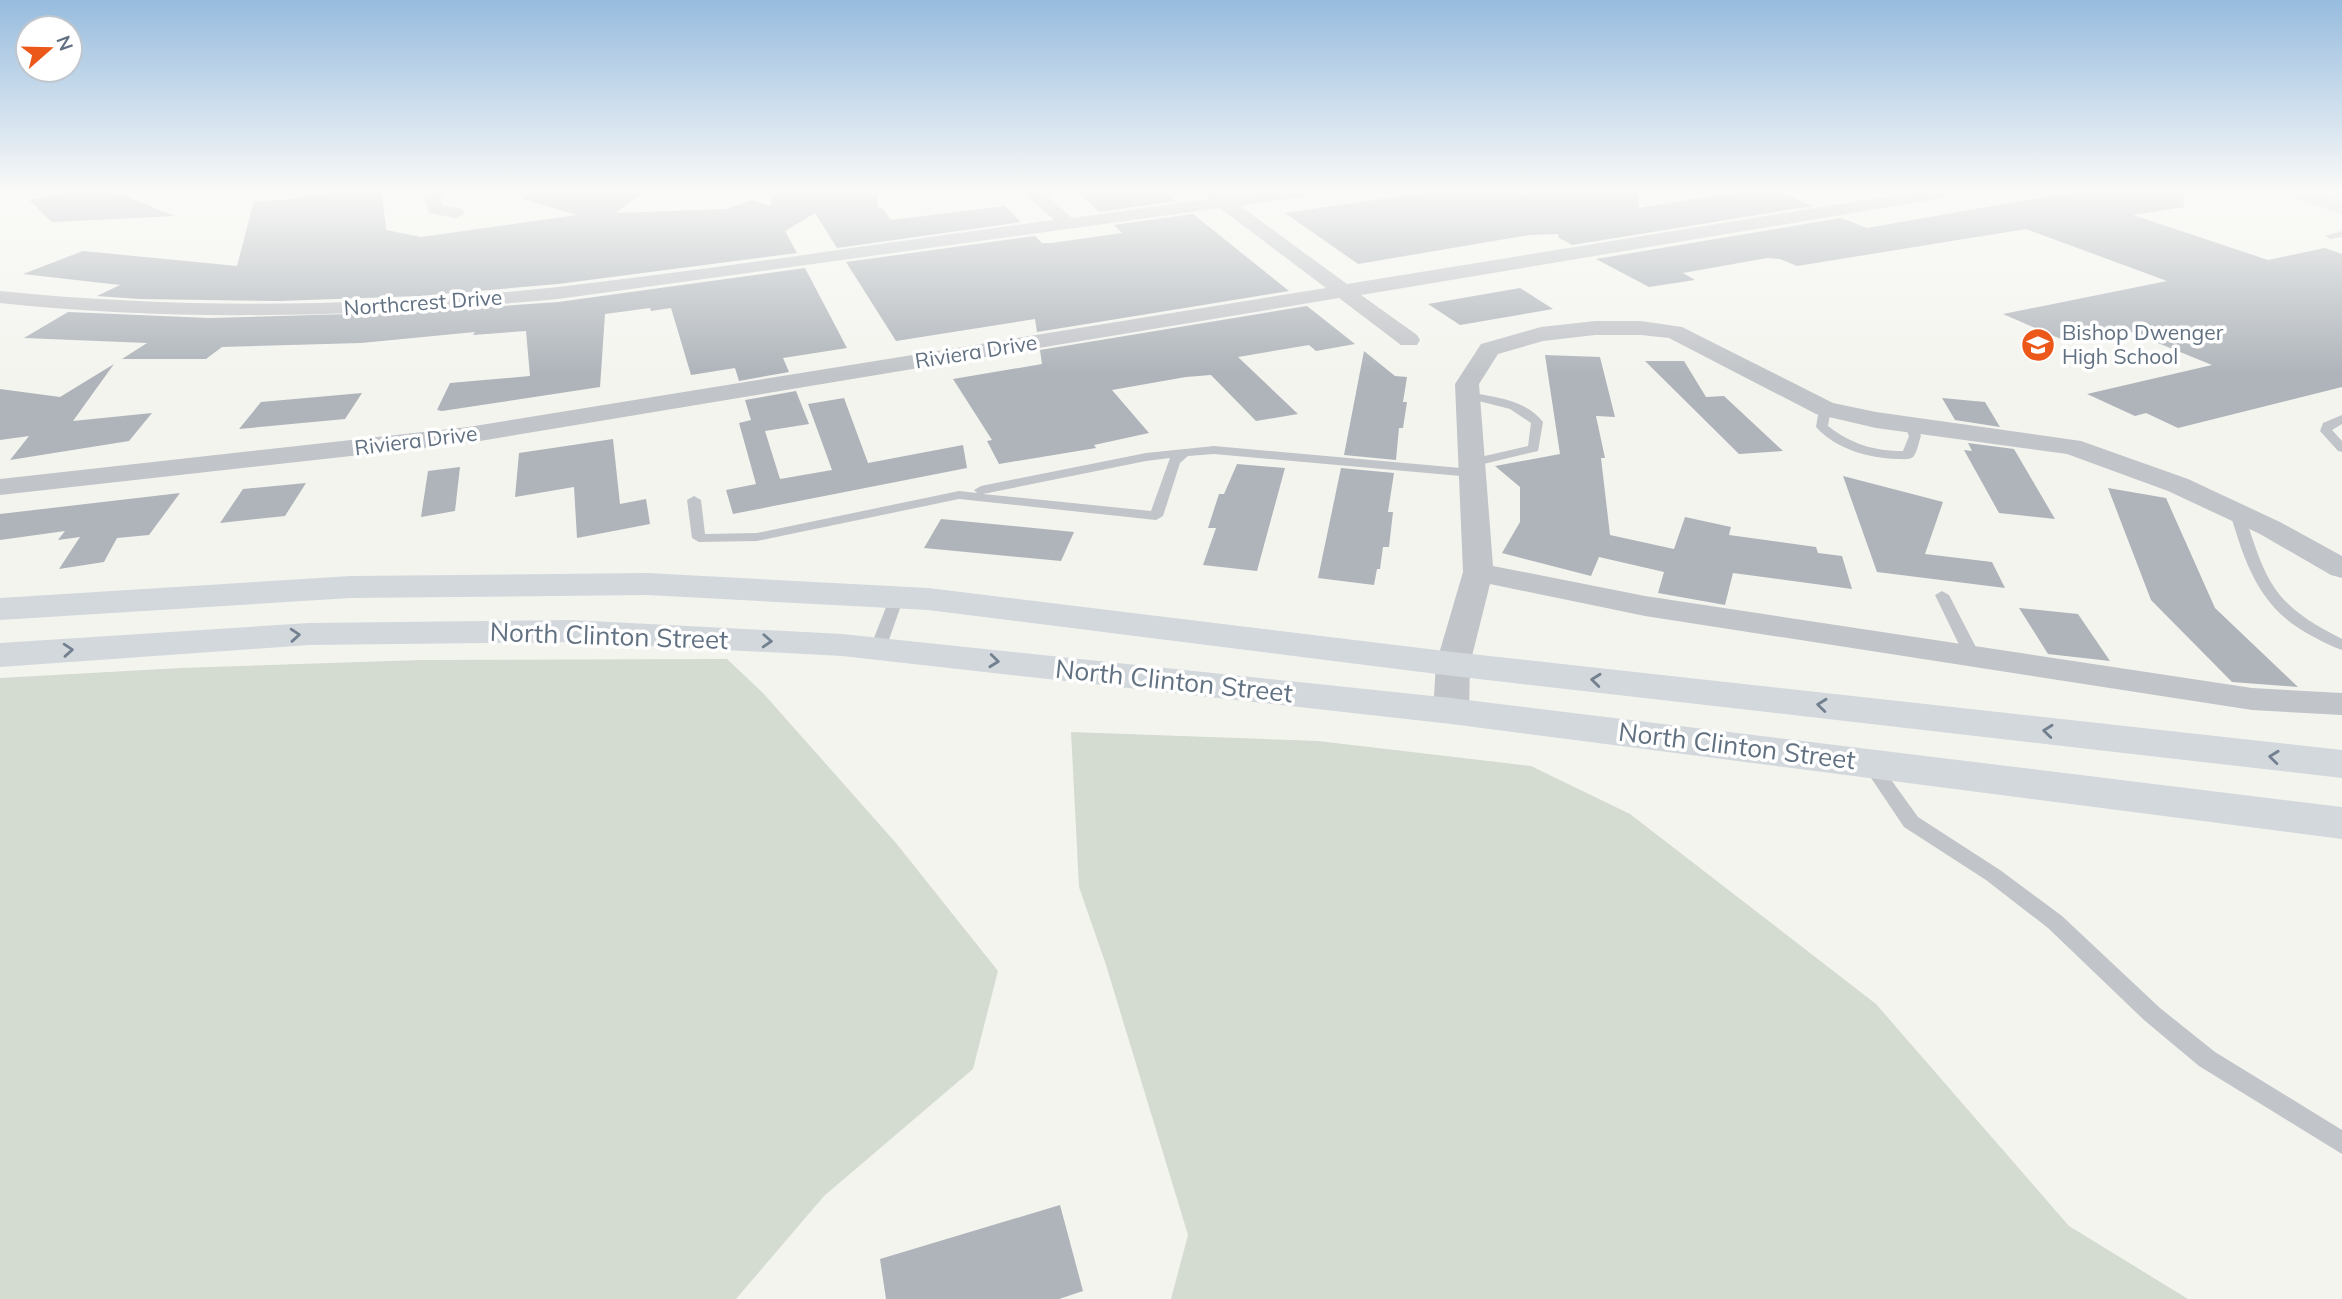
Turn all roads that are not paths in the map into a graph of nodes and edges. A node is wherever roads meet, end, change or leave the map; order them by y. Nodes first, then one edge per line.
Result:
1 (856, 253) edge
2 (1291, 253) edge
3 (1581, 253) edge
4 (1343, 292) junction
5 (0, 297) edge
6 (38, 302) junction
7 (10, 317) dead end
8 (1409, 340) dead end
9 (1467, 395) junction
10 (1825, 409) junction
11 (2342, 419) edge
12 (1909, 422) junction
13 (2342, 448) edge
14 (1185, 452) junction
15 (1472, 468) junction
16 (0, 487) edge
17 (959, 495) junction
18 (694, 500) dead end
19 (2237, 513) junction
20 (2342, 569) edge
21 (1478, 572) junction
22 (1942, 595) dead end
23 (897, 597) junction
24 (0, 609) edge
25 (2342, 645) edge
26 (878, 649) junction
27 (0, 655) edge
28 (1973, 657) junction
29 (1453, 664) junction
30 (2342, 704) edge
31 (1451, 711) junction
32 (1870, 763) junction
33 (2342, 764) edge
34 (2342, 823) edge
35 (2342, 1143) edge

1 - 6 street, Northcrest Drive
2 - 4 street
3 - 4 street, Riviera Drive
4 - 8 street
4 - 16 street, Riviera Drive
5 - 6 street, Northcrest Drive
6 - 7 street
9 - 10 street
9 - 15 street
9 - 15 lane
10 - 12 street
10 - 12 lane
11 - 13 lane
12 - 19 street
14 - 15 lane
14 - 17 lane
14 - 17 lane
15 - 21 street
17 - 18 lane
19 - 20 street
19 - 25 lane
21 - 28 street
21 - 29 street
22 - 28 lane
23 - 24 main road, North Clinton Street
23 - 26 lane
23 - 29 main road, North Clinton Street
27 -> 26 main road, North Clinton Street
26 -> 31 main road, North Clinton Street
28 - 30 street
29 - 31 street
33 -> 29 main road, North Clinton Street
31 - 32 main road, North Clinton Street
32 - 34 main road, North Clinton Street
32 - 35 lane

